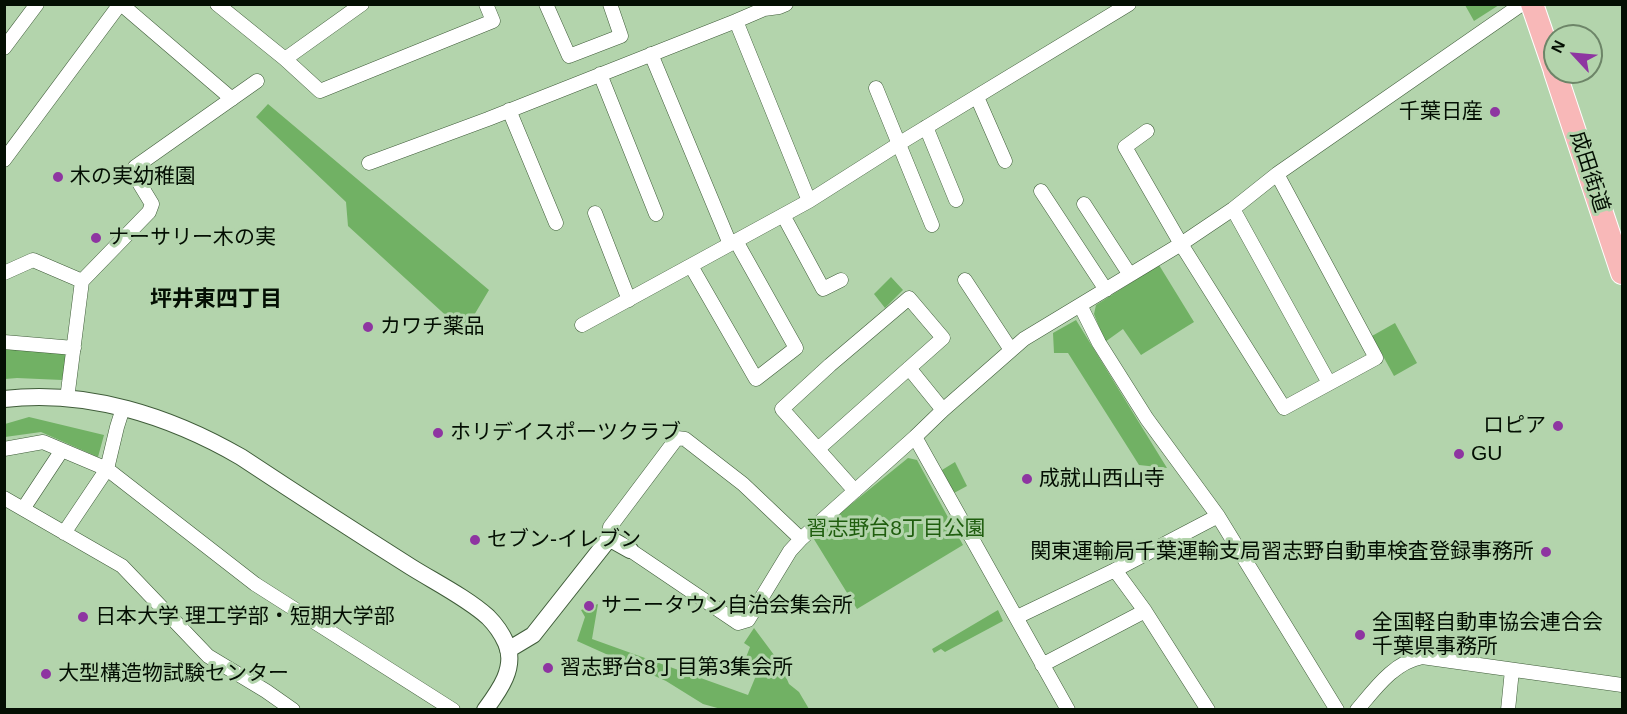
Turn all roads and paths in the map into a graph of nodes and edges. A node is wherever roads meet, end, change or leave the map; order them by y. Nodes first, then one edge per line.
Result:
1 (38, 4) edge
2 (120, 4) edge
3 (217, 4) edge
4 (362, 4) edge
5 (486, 4) edge
6 (546, 4) edge
7 (610, 4) edge
8 (786, 4) edge
9 (1129, 4) edge
10 (1522, 4) edge
11 (1533, 4) edge
12 (736, 21) junction
13 (1543, 35) edge
14 (4, 48) edge
15 (651, 54) junction
16 (285, 59) junction
17 (600, 74) junction
18 (257, 81) dead end
19 (1559, 84) edge
20 (876, 88) dead end
21 (977, 97) junction
22 (232, 99) junction
23 (509, 110) junction
24 (926, 127) junction
25 (1148, 131) dead end
26 (898, 144) junction
27 (4, 160) edge
28 (1005, 162) dead end
29 (369, 163) dead end
30 (1277, 174) junction
31 (1041, 191) dead end
32 (956, 200) dead end
33 (809, 201) junction
34 (1084, 204) dead end
35 (1233, 209) junction
36 (595, 213) dead end
37 (656, 214) dead end
38 (783, 215) junction
39 (556, 223) dead end
40 (932, 225) dead end
41 (733, 242) junction
42 (1180, 244) junction
43 (691, 266) junction
44 (4, 273) edge
45 (1623, 273) edge
46 (1130, 276) junction
47 (841, 280) dead end
48 (965, 280) dead end
49 (82, 281) junction
50 (1106, 290) junction
51 (628, 300) junction
52 (1080, 305) junction
53 (582, 325) dead end
54 (4, 342) edge
55 (74, 348) junction
56 (1011, 350) junction
57 (909, 368) junction
58 (1329, 383) junction
59 (4, 399) edge
60 (67, 399) junction
61 (123, 408) junction
62 (943, 410) junction
63 (915, 437) junction
64 (4, 448) edge
65 (818, 449) junction
66 (62, 450) junction
67 (107, 469) junction
68 (855, 492) junction
69 (4, 498) edge
70 (22, 509) junction
71 (1218, 516) junction
72 (64, 533) junction
73 (801, 539) junction
74 (607, 543) junction
75 (630, 550) joint
76 (1115, 570) junction
77 (1145, 610) junction
78 (1017, 617) junction
79 (508, 650) junction
80 (1042, 665) junction
81 (1512, 670) junction
82 (1623, 685) edge
83 (1203, 708) edge
84 (293, 710) edge
85 (453, 710) edge
86 (485, 710) edge
87 (1068, 710) edge
88 (1337, 710) edge
89 (1357, 710) edge
90 (1508, 710) edge

1 - 14 street
2 - 22 street
2 - 27 street
3 - 16 street
4 - 16 street
5 - 16 street
6 - 7 street
8 - 12 street
9 - 21 street
10 - 30 street
11 - 13 highway, 成田街道
12 - 15 street
12 - 33 street
15 - 17 street
15 - 41 street
17 - 23 street
17 - 37 street
18 - 22 street
19 - 45 highway, 成田街道
20 - 26 street
21 - 24 street
21 - 28 street
22 - 49 street
23 - 29 street
23 - 39 street
24 - 26 street
24 - 32 street
25 - 42 street
26 - 33 street
26 - 40 street
30 - 35 street
30 - 58 street
31 - 50 street
33 - 38 street
34 - 46 street
35 - 42 street
35 - 58 street
36 - 51 street
38 - 41 street
38 - 47 street
41 - 43 street
41 - 43 street
42 - 46 street
42 - 58 street
43 - 51 street
44 - 49 street
46 - 50 street
48 - 56 street
49 - 55 street
50 - 52 street
51 - 53 street
52 - 56 street
52 - 71 street
54 - 55 street
55 - 60 street
56 - 62 street
57 - 62 street
57 - 65 street
57 - 65 street
59 - 60 street
60 - 61 street
61 - 67 street
61 - 79 street
62 - 63 street
63 - 68 street
63 - 78 street
64 - 66 street
65 - 68 street
66 - 67 street
66 - 70 street
67 - 72 street
67 - 85 street
68 - 73 street
69 - 70 street
70 - 72 street
71 - 76 street
71 - 88 street
72 - 84 street
73 - 74 street
73 - 75 street
74 - 75 street
74 - 79 street
76 - 77 street
76 - 78 street
77 - 80 street
77 - 83 street
78 - 80 street
79 - 86 street
80 - 87 street
81 - 82 street
81 - 89 street
81 - 90 street

